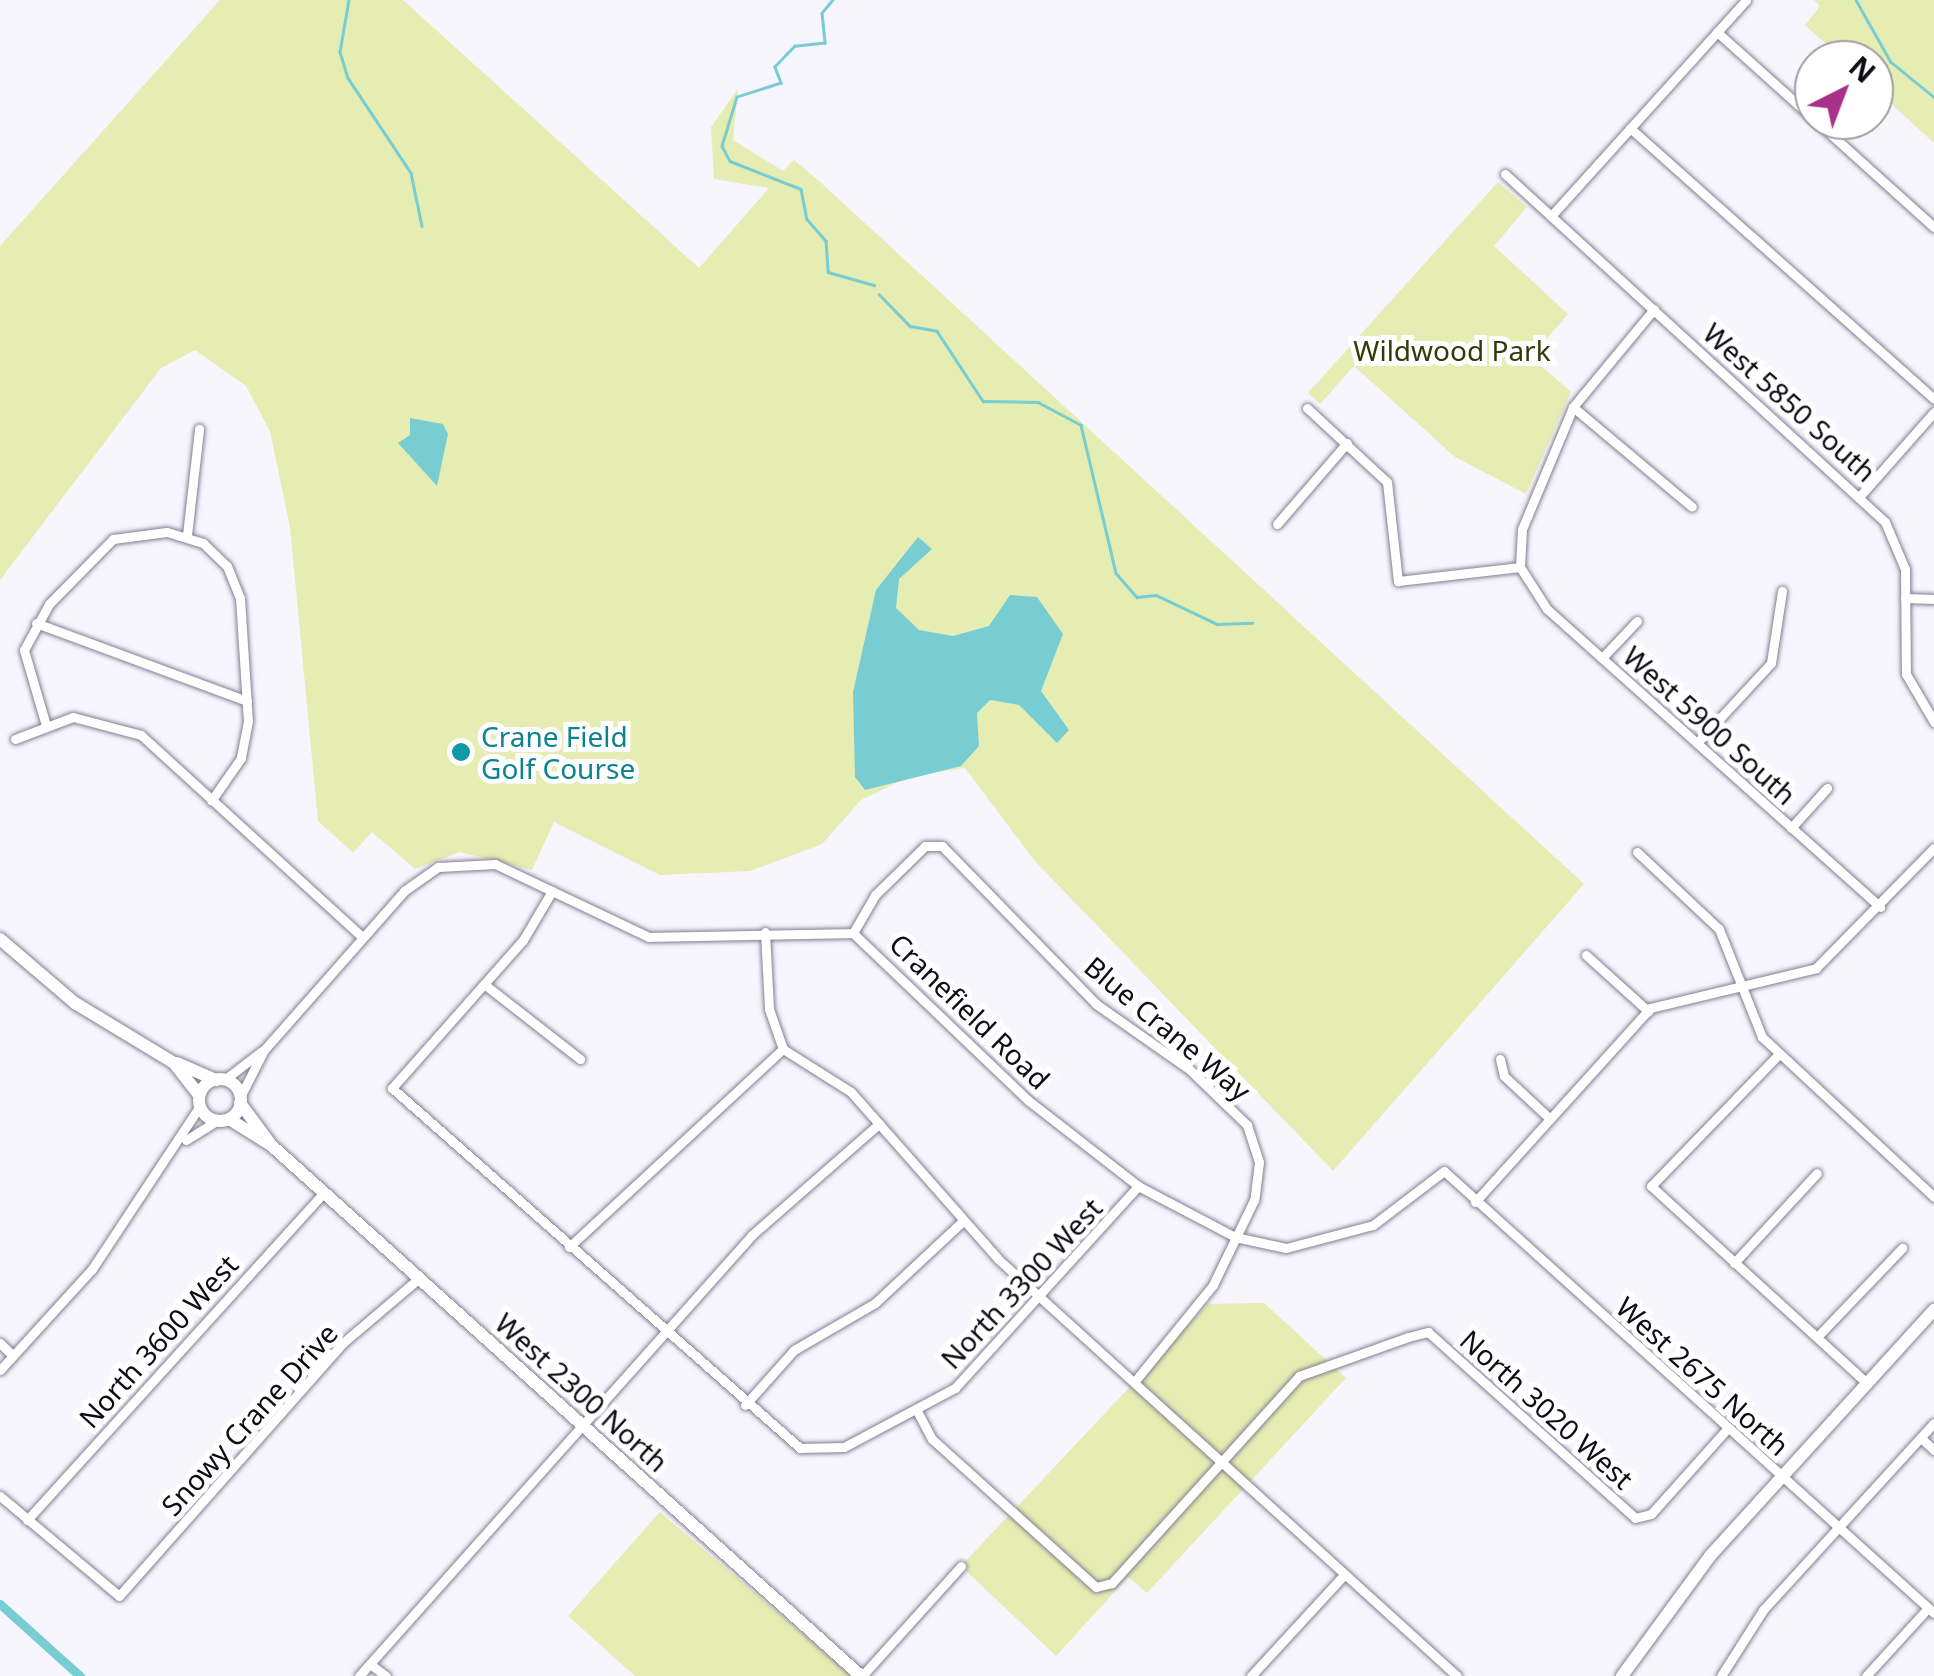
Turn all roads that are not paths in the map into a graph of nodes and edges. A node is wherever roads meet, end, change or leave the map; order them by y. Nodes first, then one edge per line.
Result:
1 (1746, 0) edge
2 (1717, 32) junction
3 (1794, 102) edge
4 (1630, 128) junction
5 (1836, 140) edge
6 (1505, 174) dead end
7 (1551, 216) junction
8 (1934, 228) edge
9 (1654, 309) junction
10 (1934, 399) edge
11 (1573, 407) junction
12 (1308, 408) dead end
13 (1934, 412) edge
14 (199, 429) dead end
15 (1347, 443) junction
16 (1860, 496) junction
17 (1692, 507) dead end
18 (1277, 524) dead end
19 (187, 535) junction
20 (1520, 567) junction
21 (1782, 591) dead end
22 (1905, 598) junction
23 (1934, 599) edge
24 (1636, 621) dead end
25 (36, 623) junction
26 (1602, 658) junction
27 (247, 701) junction
28 (45, 722) junction
29 (1934, 722) edge
30 (15, 739) dead end
31 (1697, 744) junction
32 (1827, 788) dead end
33 (211, 801) junction
34 (1792, 828) junction
35 (1934, 848) edge
36 (1637, 852) dead end
37 (552, 890) junction
38 (1880, 908) junction
39 (765, 932) junction
40 (853, 933) junction
41 (362, 937) junction
42 (0, 939) edge
43 (1586, 956) dead end
44 (484, 984) junction
45 (1738, 986) junction
46 (1648, 1010) junction
47 (784, 1049) junction
48 (264, 1050) junction
49 (1778, 1054) junction
50 (1500, 1058) dead end
51 (580, 1060) dead end
52 (174, 1063) junction
53 (220, 1080) junction
54 (240, 1100) junction
55 (199, 1101) junction
56 (1549, 1118) junction
57 (223, 1120) junction
58 (880, 1124) junction
59 (184, 1141) junction
60 (270, 1144) junction
61 (1444, 1171) joint
62 (1816, 1172) dead end
63 (1138, 1186) junction
64 (323, 1193) junction
65 (1934, 1197) edge
66 (1475, 1202) junction
67 (964, 1221) junction
68 (1235, 1237) junction
69 (569, 1247) junction
70 (1902, 1248) dead end
71 (1734, 1263) junction
72 (418, 1279) junction
73 (1042, 1298) junction
74 (1934, 1310) edge
75 (664, 1332) junction
76 (1818, 1336) junction
77 (0, 1343) edge
78 (13, 1356) junction
79 (0, 1370) edge
80 (1135, 1381) junction
81 (1867, 1383) junction
82 (745, 1404) junction
83 (916, 1409) junction
84 (1934, 1423) edge
85 (1728, 1428) junction
86 (585, 1429) junction
87 (1921, 1438) junction
88 (1934, 1450) edge
89 (1222, 1460) junction
90 (1782, 1477) junction
91 (0, 1496) edge
92 (27, 1520) junction
93 (1838, 1527) junction
94 (961, 1566) dead end
95 (1344, 1574) junction
96 (1931, 1610) edge
97 (370, 1664) junction
98 (358, 1676) edge
99 (386, 1676) edge
100 (862, 1676) edge
101 (1252, 1676) edge
102 (1456, 1676) edge
103 (1622, 1676) edge
104 (1721, 1676) edge
105 (1866, 1676) edge

1 - 2 street
2 - 3 street
2 - 4 street
4 - 7 street
4 - 10 street
5 - 8 street
6 - 7 street, West 5850 South
7 - 9 street, West 5850 South
9 - 11 street
9 - 16 street, West 5850 South
11 - 17 street
11 - 20 street
12 - 15 street
13 - 16 street
14 - 19 street
15 - 18 street
15 - 20 street
16 - 22 street, West 5850 South
19 - 25 street
19 - 27 street
20 - 26 street, West 5900 South
21 - 31 street
22 - 23 street
22 - 29 street, West 5850 South
24 - 26 street
25 - 27 street
25 - 28 street
26 - 31 street, West 5900 South
27 - 33 street
28 - 30 street
28 - 33 street
31 - 34 street, West 5900 South
32 - 34 street
33 - 41 street
34 - 38 street, West 5900 South
35 - 38 street
36 - 45 street
37 - 39 street, Cranefield Road
37 - 41 street, Cranefield Road
37 - 44 street
38 - 45 street
39 - 40 street, Cranefield Road
39 - 47 street
40 - 63 street, Cranefield Road
40 - 68 street, Blue Crane Way
41 - 48 street, Cranefield Road
42 - 52 street
43 - 46 street
44 - 51 street
44 - 69 street
45 - 46 street
45 - 49 street
46 - 56 street
47 - 58 street
47 - 69 street
48 - 53 street, Cranefield Road
48 - 54 street, Cranefield Road
49 - 65 street
49 - 71 street
50 - 56 street
52 - 53 street
52 - 55 street
53 - 54 street
53 - 55 street
54 - 57 street
54 - 60 street
55 - 57 street
55 - 59 street
56 - 66 street
57 - 59 street
57 - 60 street
58 - 67 street
58 - 75 street
59 - 78 street
60 - 64 street, West 2300 North
61 - 66 street, West 2675 North
61 - 68 street, Cranefield Road
62 - 71 street
63 - 68 street, Cranefield Road
63 - 73 street, North 3300 West
64 - 72 street, West 2300 North
64 - 92 street, North 3600 West
66 - 85 street, West 2675 North
67 - 73 street
67 - 82 street
68 - 80 street, Blue Crane Way
69 - 75 street
70 - 76 street
71 - 76 street
72 - 86 street, West 2300 North
72 - 92 street, Snowy Crane Drive
73 - 80 street
73 - 83 street, North 3300 West
74 - 81 street
75 - 82 street
75 - 86 street
76 - 81 street
77 - 78 street
78 - 79 street
80 - 89 street
81 - 90 street
82 - 83 street, North 3300 West
83 - 89 street
84 - 87 street
85 - 89 street, North 3020 West
85 - 90 street, West 2675 North
86 - 97 street
86 - 100 street, West 2300 North
87 - 88 street
87 - 93 street
89 - 95 street
90 - 93 street, West 2675 North
90 - 103 street
91 - 92 street
93 - 96 street, West 2675 North
93 - 104 street
94 - 100 street
95 - 101 street
95 - 102 street
96 - 105 street
97 - 98 street
97 - 99 street

